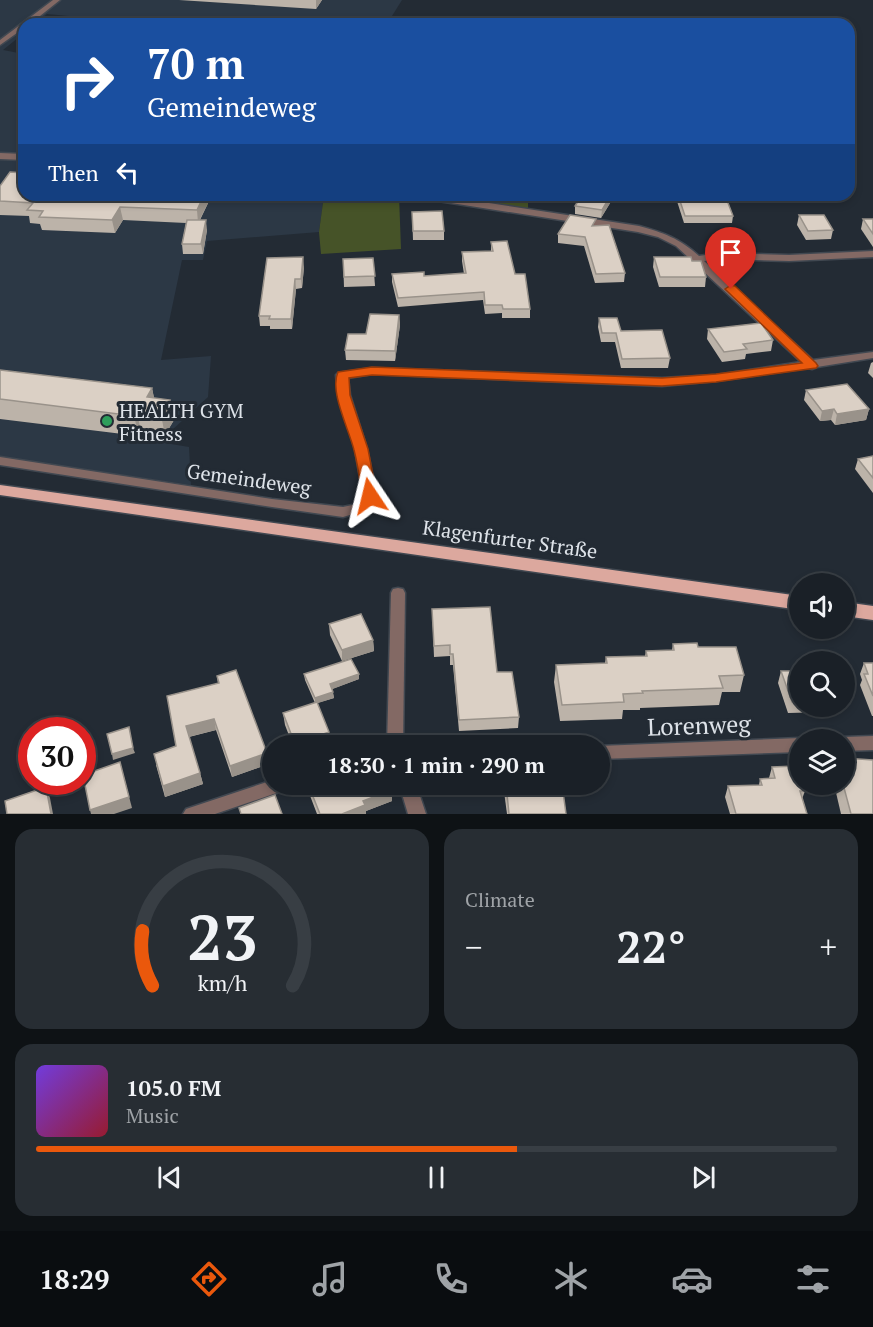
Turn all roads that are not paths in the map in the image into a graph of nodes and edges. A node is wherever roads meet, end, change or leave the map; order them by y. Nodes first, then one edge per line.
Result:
1 (57, 0) edge
2 (33, 18) edge
3 (18, 29) edge
4 (0, 43) edge
5 (0, 156) edge
6 (18, 156) edge
7 (457, 201) edge
8 (873, 254) edge
9 (699, 259) junction
10 (873, 355) edge
11 (812, 366) junction
12 (0, 461) edge
13 (0, 490) edge
14 (399, 593) dead end
15 (789, 601) edge
16 (855, 611) edge
17 (873, 613) edge
18 (395, 735) edge
19 (873, 743) edge
20 (855, 744) edge
21 (789, 746) edge
22 (610, 752) edge
23 (262, 791) edge
24 (411, 795) edge
25 (192, 814) edge
26 (417, 814) edge

1 - 2 street
3 - 4 street
5 - 6 street
7 - 9 street
8 - 9 street
9 - 11 street
10 - 11 street, Gemeindeweg
11 - 12 street, Gemeindeweg
13 - 15 main road, Klagenfurter Straße
14 - 18 street
16 - 17 main road
19 - 20 street
21 - 22 street, Lorenweg
23 - 25 street
24 - 26 street

